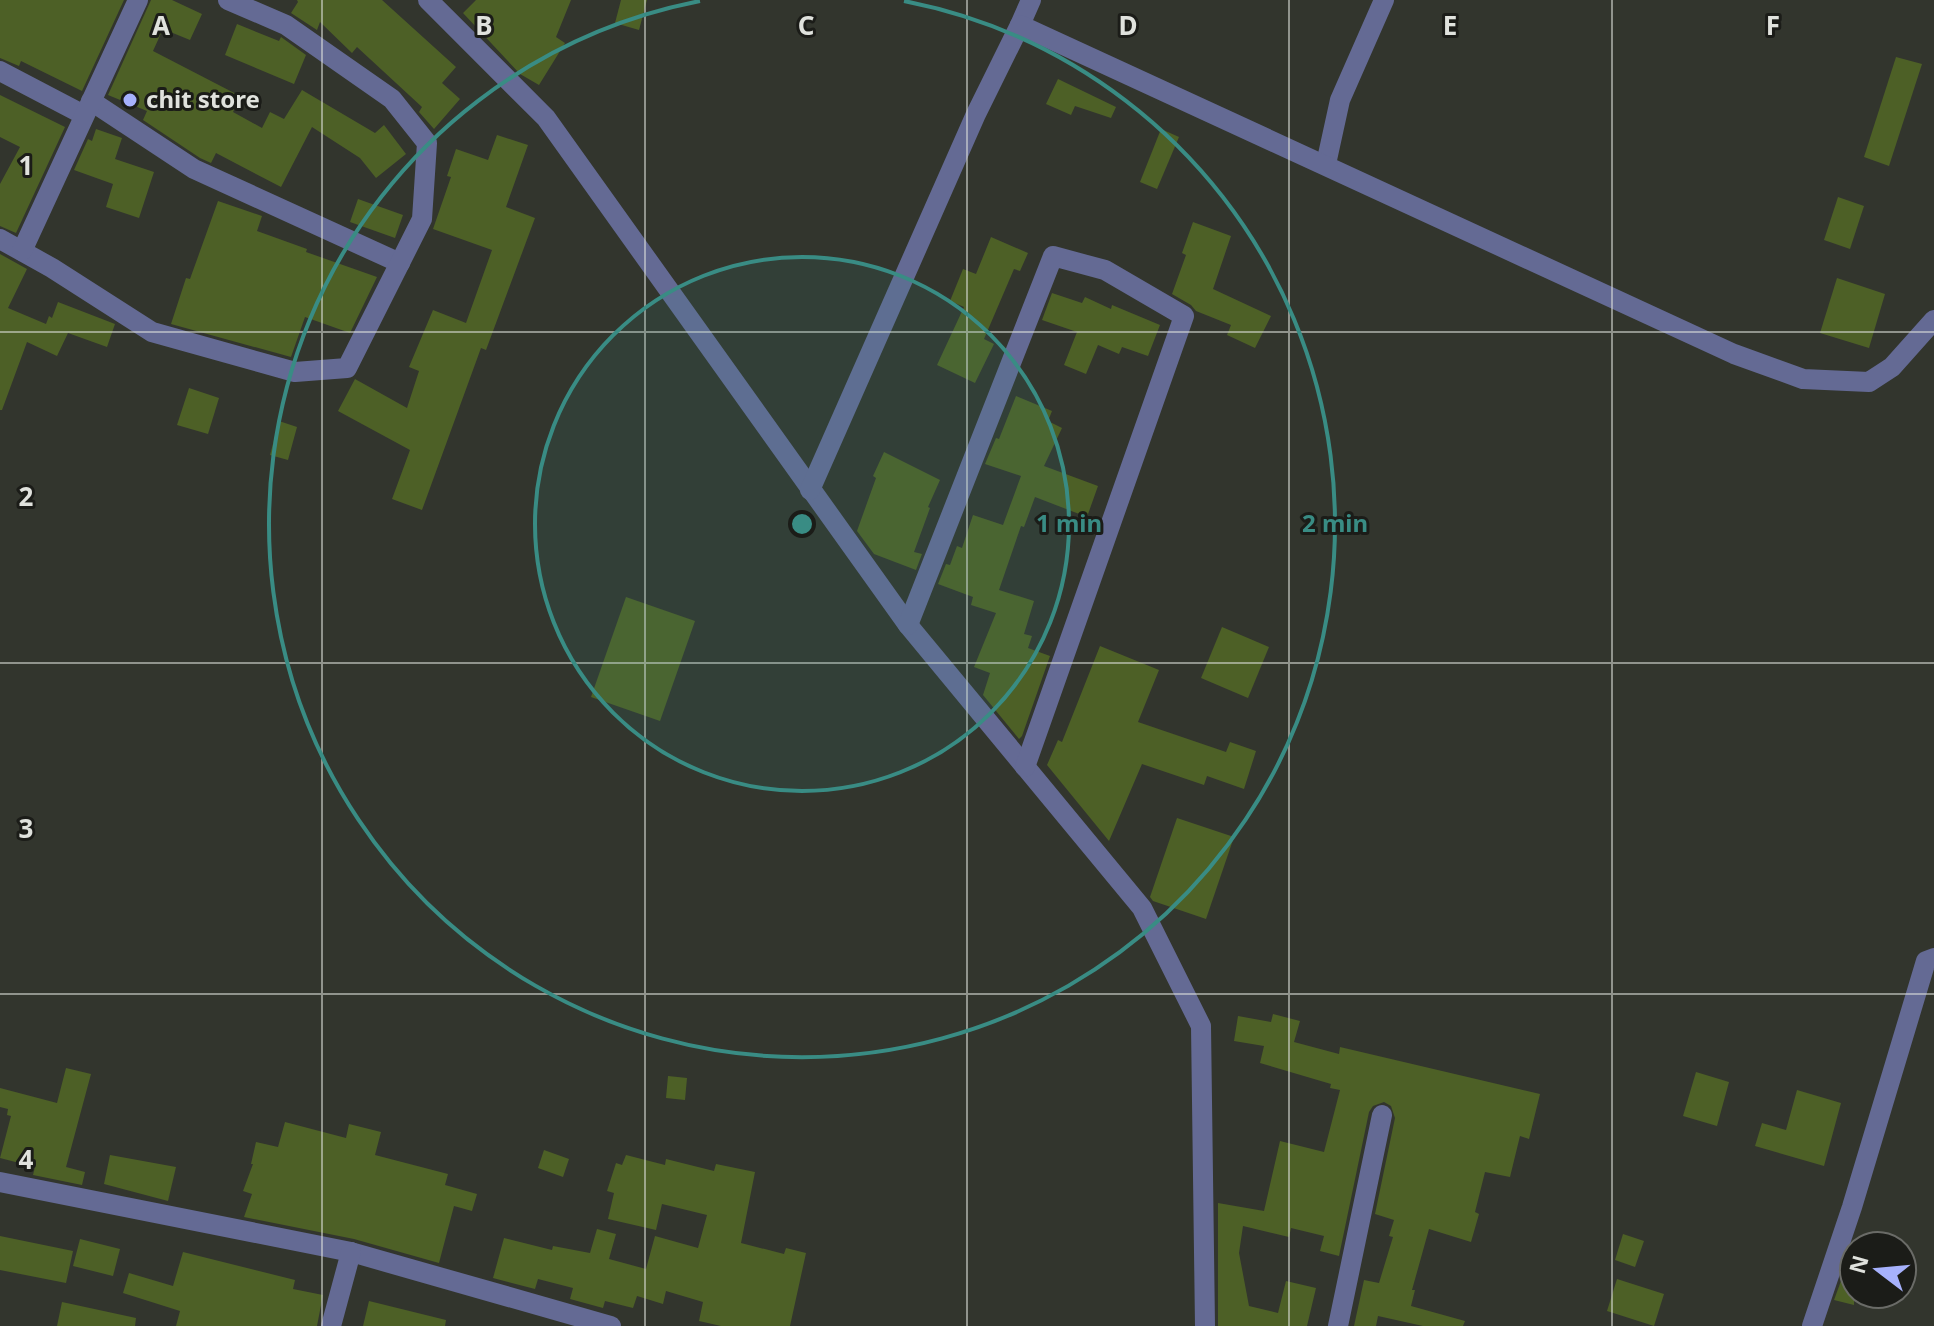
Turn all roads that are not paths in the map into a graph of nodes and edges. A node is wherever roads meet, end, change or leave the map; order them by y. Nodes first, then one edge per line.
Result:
1 (138, 0) edge
2 (228, 0) edge
3 (428, 0) edge
4 (1031, 0) edge
5 (1384, 0) edge
6 (1020, 25) junction
7 (0, 71) edge
8 (88, 108) junction
9 (1326, 164) junction
10 (0, 239) edge
11 (22, 251) junction
12 (400, 263) junction
13 (1934, 320) edge
14 (1925, 337) edge
15 (810, 490) junction
16 (908, 625) junction
17 (1025, 767) junction
18 (1934, 958) edge
19 (1382, 1115) dead end
20 (0, 1182) edge
21 (351, 1252) junction
22 (331, 1326) edge
23 (611, 1326) edge
24 (1205, 1326) edge
25 (1338, 1326) edge
26 (1812, 1326) edge

1 - 8 street
2 - 12 street
3 - 15 street
4 - 6 street
5 - 9 street
6 - 9 street
6 - 15 street
7 - 8 street
8 - 11 street
8 - 12 street
9 - 14 street
10 - 11 street
11 - 12 street
13 - 14 street
15 - 16 street
16 - 17 street
16 - 17 street
17 - 24 street
18 - 26 street
19 - 25 street
20 - 21 street
21 - 22 street
21 - 23 street

